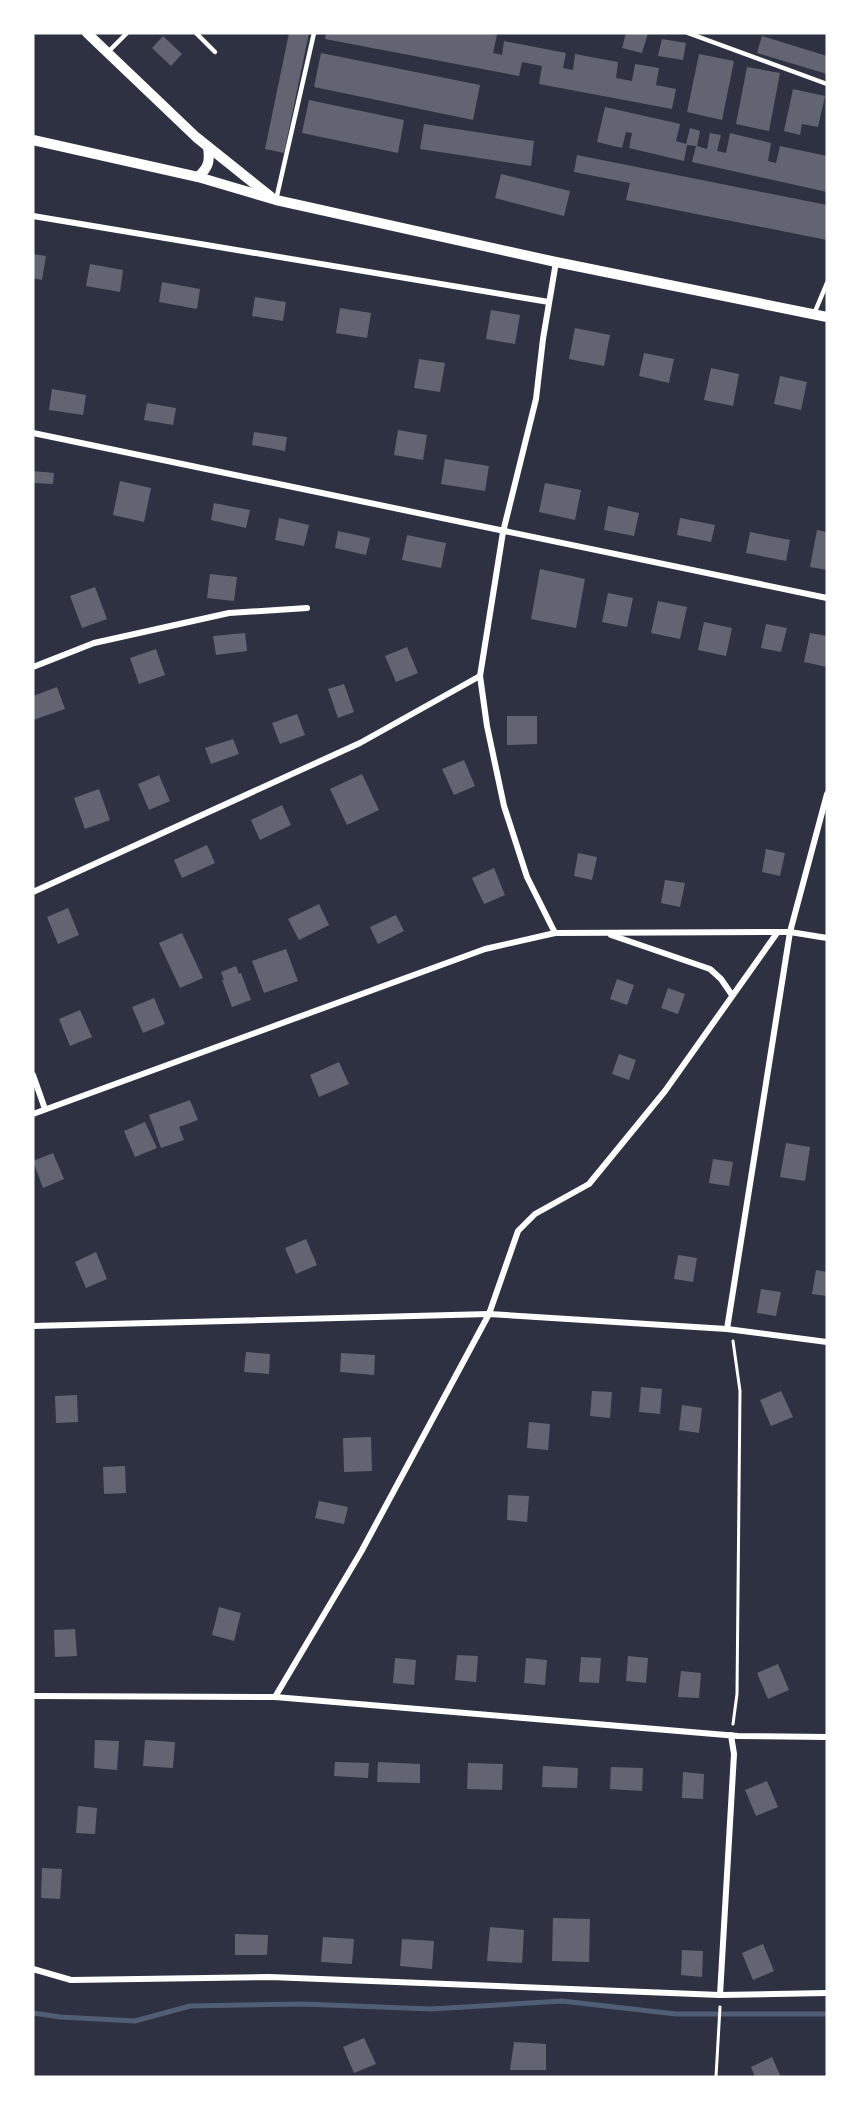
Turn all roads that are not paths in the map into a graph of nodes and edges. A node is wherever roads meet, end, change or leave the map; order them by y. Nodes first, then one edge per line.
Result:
1 (87, 33) edge
2 (127, 33) edge
3 (196, 33) edge
4 (314, 33) edge
5 (688, 33) edge
6 (215, 52) dead end
7 (107, 53) junction
8 (827, 84) edge
9 (33, 140) edge
10 (208, 147) junction
11 (198, 177) junction
12 (276, 200) junction
13 (33, 216) edge
14 (556, 262) junction
15 (827, 283) edge
16 (549, 303) junction
17 (813, 314) junction
18 (827, 317) edge
19 (33, 433) edge
20 (503, 532) junction
21 (827, 598) edge
22 (307, 608) dead end
23 (33, 667) edge
24 (480, 676) junction
25 (827, 794) edge
26 (33, 892) edge
27 (790, 932) junction
28 (555, 933) junction
29 (605, 933) junction
30 (777, 933) junction
31 (827, 938) edge
32 (732, 995) junction
33 (33, 1075) edge
34 (45, 1109) junction
35 (33, 1114) edge
36 (489, 1314) junction
37 (33, 1326) edge
38 (730, 1330) junction
39 (827, 1342) edge
40 (33, 1696) edge
41 (275, 1697) junction
42 (731, 1735) junction
43 (827, 1737) edge
44 (33, 1969) edge
45 (827, 1993) edge
46 (720, 1995) junction

1 - 7 street
2 - 7 lane
3 - 6 lane
4 - 12 lane
5 - 8 lane
7 - 10 street
9 - 11 street
10 - 11 street
10 - 12 street
11 - 12 street
12 - 14 street
13 - 16 street
14 - 16 street
14 - 17 street
15 - 17 lane
16 - 20 street
17 - 18 street
19 - 20 street
20 - 21 street
20 - 24 street
22 - 23 street
24 - 26 street
24 - 28 street
25 - 27 street
27 - 30 street
27 - 31 street
27 - 38 street
28 - 29 street
28 - 34 street
29 - 30 street
29 - 32 street
30 - 32 street
32 - 36 street
33 - 34 street
34 - 35 street
36 - 37 street
36 - 38 street
36 - 41 street
38 - 39 street
40 - 41 street
41 - 42 street
42 - 43 street
42 - 46 street
44 - 46 street
45 - 46 street

